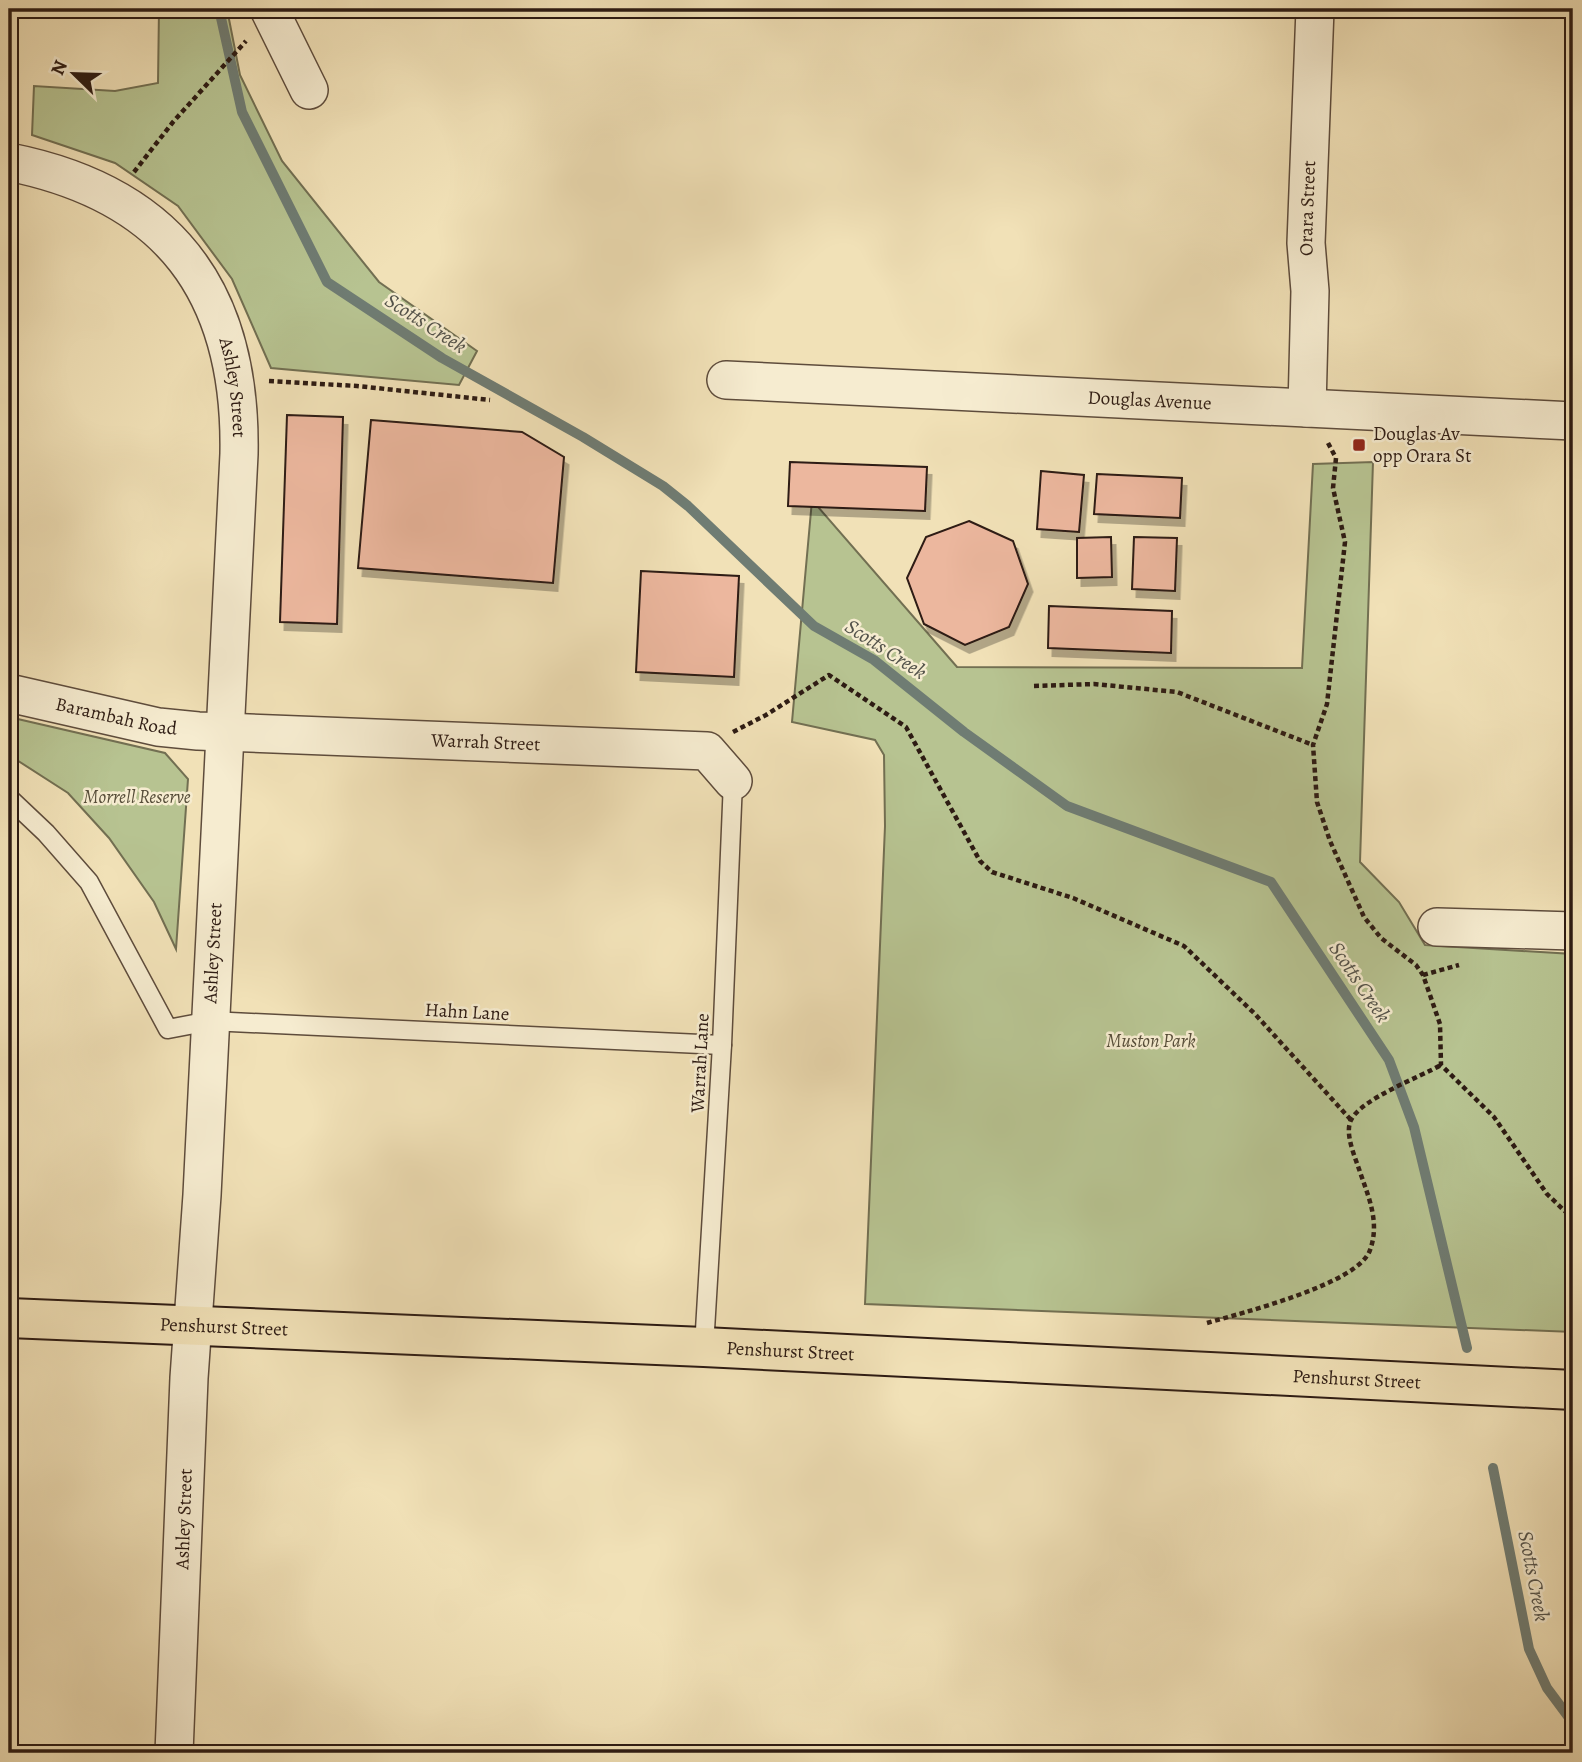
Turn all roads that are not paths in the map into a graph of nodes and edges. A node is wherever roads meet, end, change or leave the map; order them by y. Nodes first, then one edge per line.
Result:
1 (269, 9) edge
2 (1315, 9) edge
3 (309, 90) dead end
4 (9, 162) edge
5 (726, 380) dead end
6 (1307, 408) junction
7 (1573, 421) edge
8 (9, 693) edge
9 (225, 732) junction
10 (733, 781) joint
11 (9, 798) edge
12 (1437, 927) dead end
13 (1573, 931) edge
14 (210, 1021) junction
15 (722, 1045) junction
16 (9, 1318) edge
17 (193, 1325) junction
18 (704, 1347) junction
19 (1573, 1390) edge
20 (174, 1753) edge

1 - 3 street
2 - 6 street, Orara Street
4 - 9 street, Ashley Street
5 - 6 street, Douglas Avenue
6 - 7 street, Douglas Avenue
8 - 9 street, Barambah Road
9 - 10 street, Warrah Street
9 - 14 street, Ashley Street
10 - 15 lane, Warrah Lane
11 - 14 lane, Hahn Lane
12 - 13 street
14 - 15 lane, Hahn Lane
14 - 17 street, Ashley Street
15 - 18 lane, Warrah Lane
16 - 17 main road, Penshurst Street
17 - 18 main road, Penshurst Street
17 - 20 street, Ashley Street
18 - 19 main road, Penshurst Street

